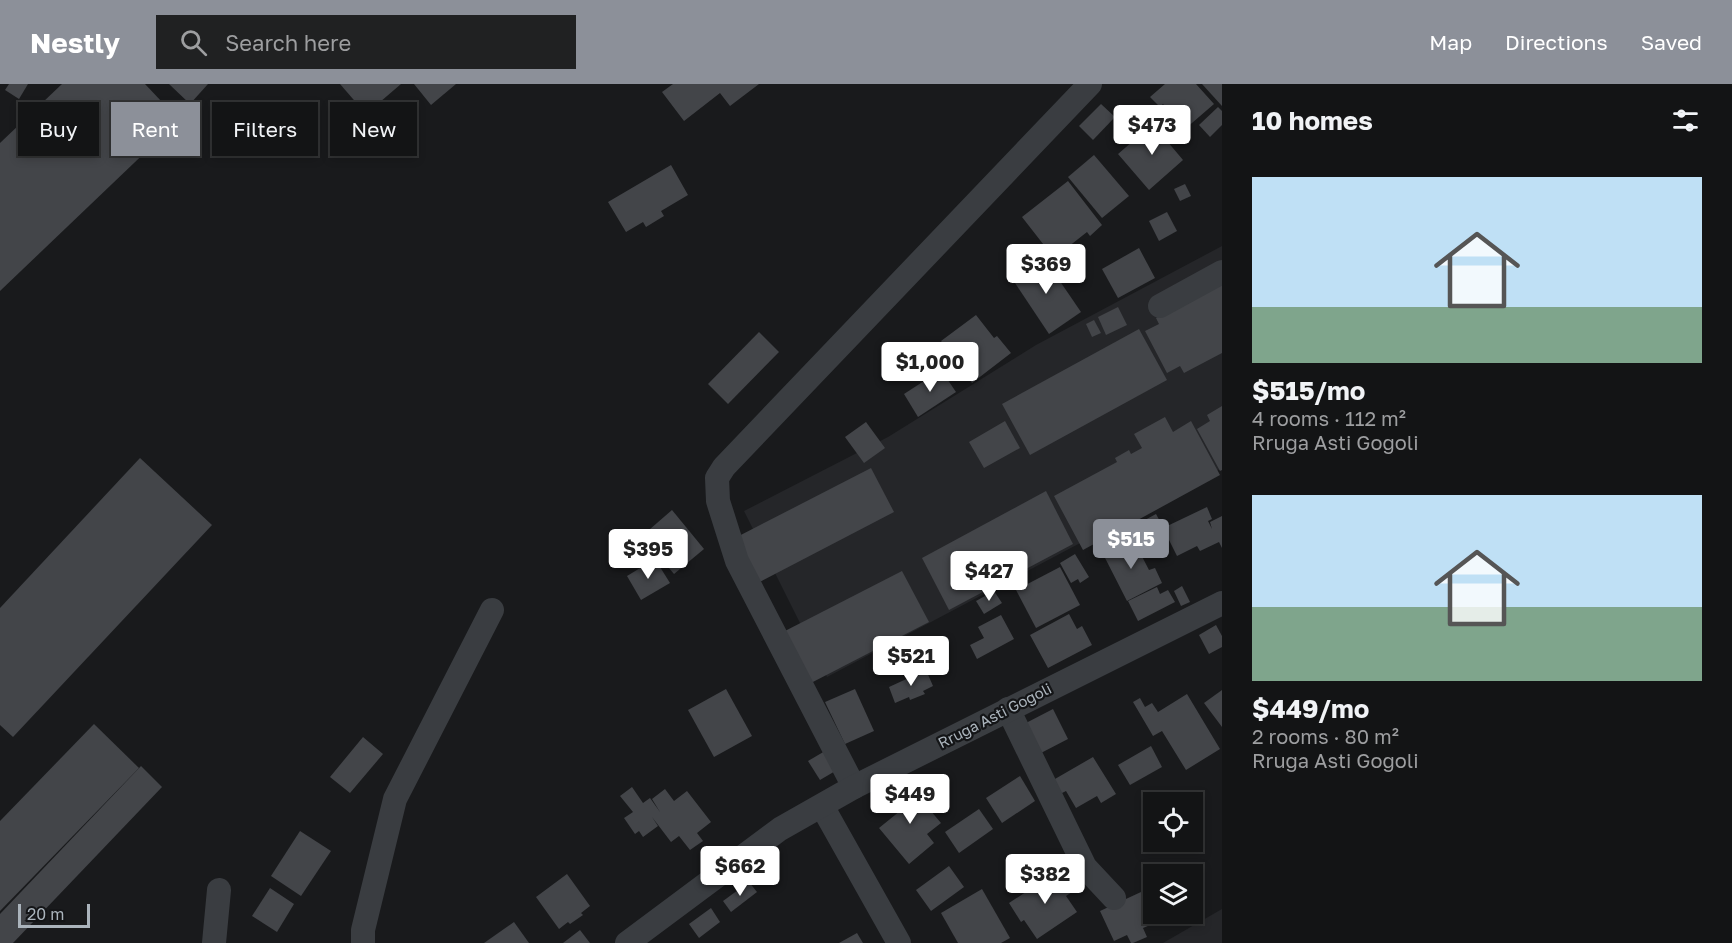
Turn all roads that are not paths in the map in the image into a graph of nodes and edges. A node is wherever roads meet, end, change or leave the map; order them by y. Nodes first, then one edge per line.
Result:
1 (1090, 84) edge
2 (1222, 272) edge
3 (1160, 306) dead end
4 (1222, 603) edge
5 (492, 610) dead end
6 (1008, 709) junction
7 (854, 787) junction
8 (822, 806) junction
9 (219, 890) dead end
10 (1113, 898) dead end
11 (214, 943) edge
12 (363, 943) edge
13 (627, 943) edge
14 (899, 943) edge

1 - 7 street
2 - 3 street
4 - 6 street, Rruga Asti Gogoli
5 - 12 street
6 - 7 street, Rruga Asti Gogoli
6 - 10 street
7 - 8 street, Rruga Asti Gogoli
8 - 13 street, Rruga Asti Gogoli
8 - 14 street
9 - 11 street

